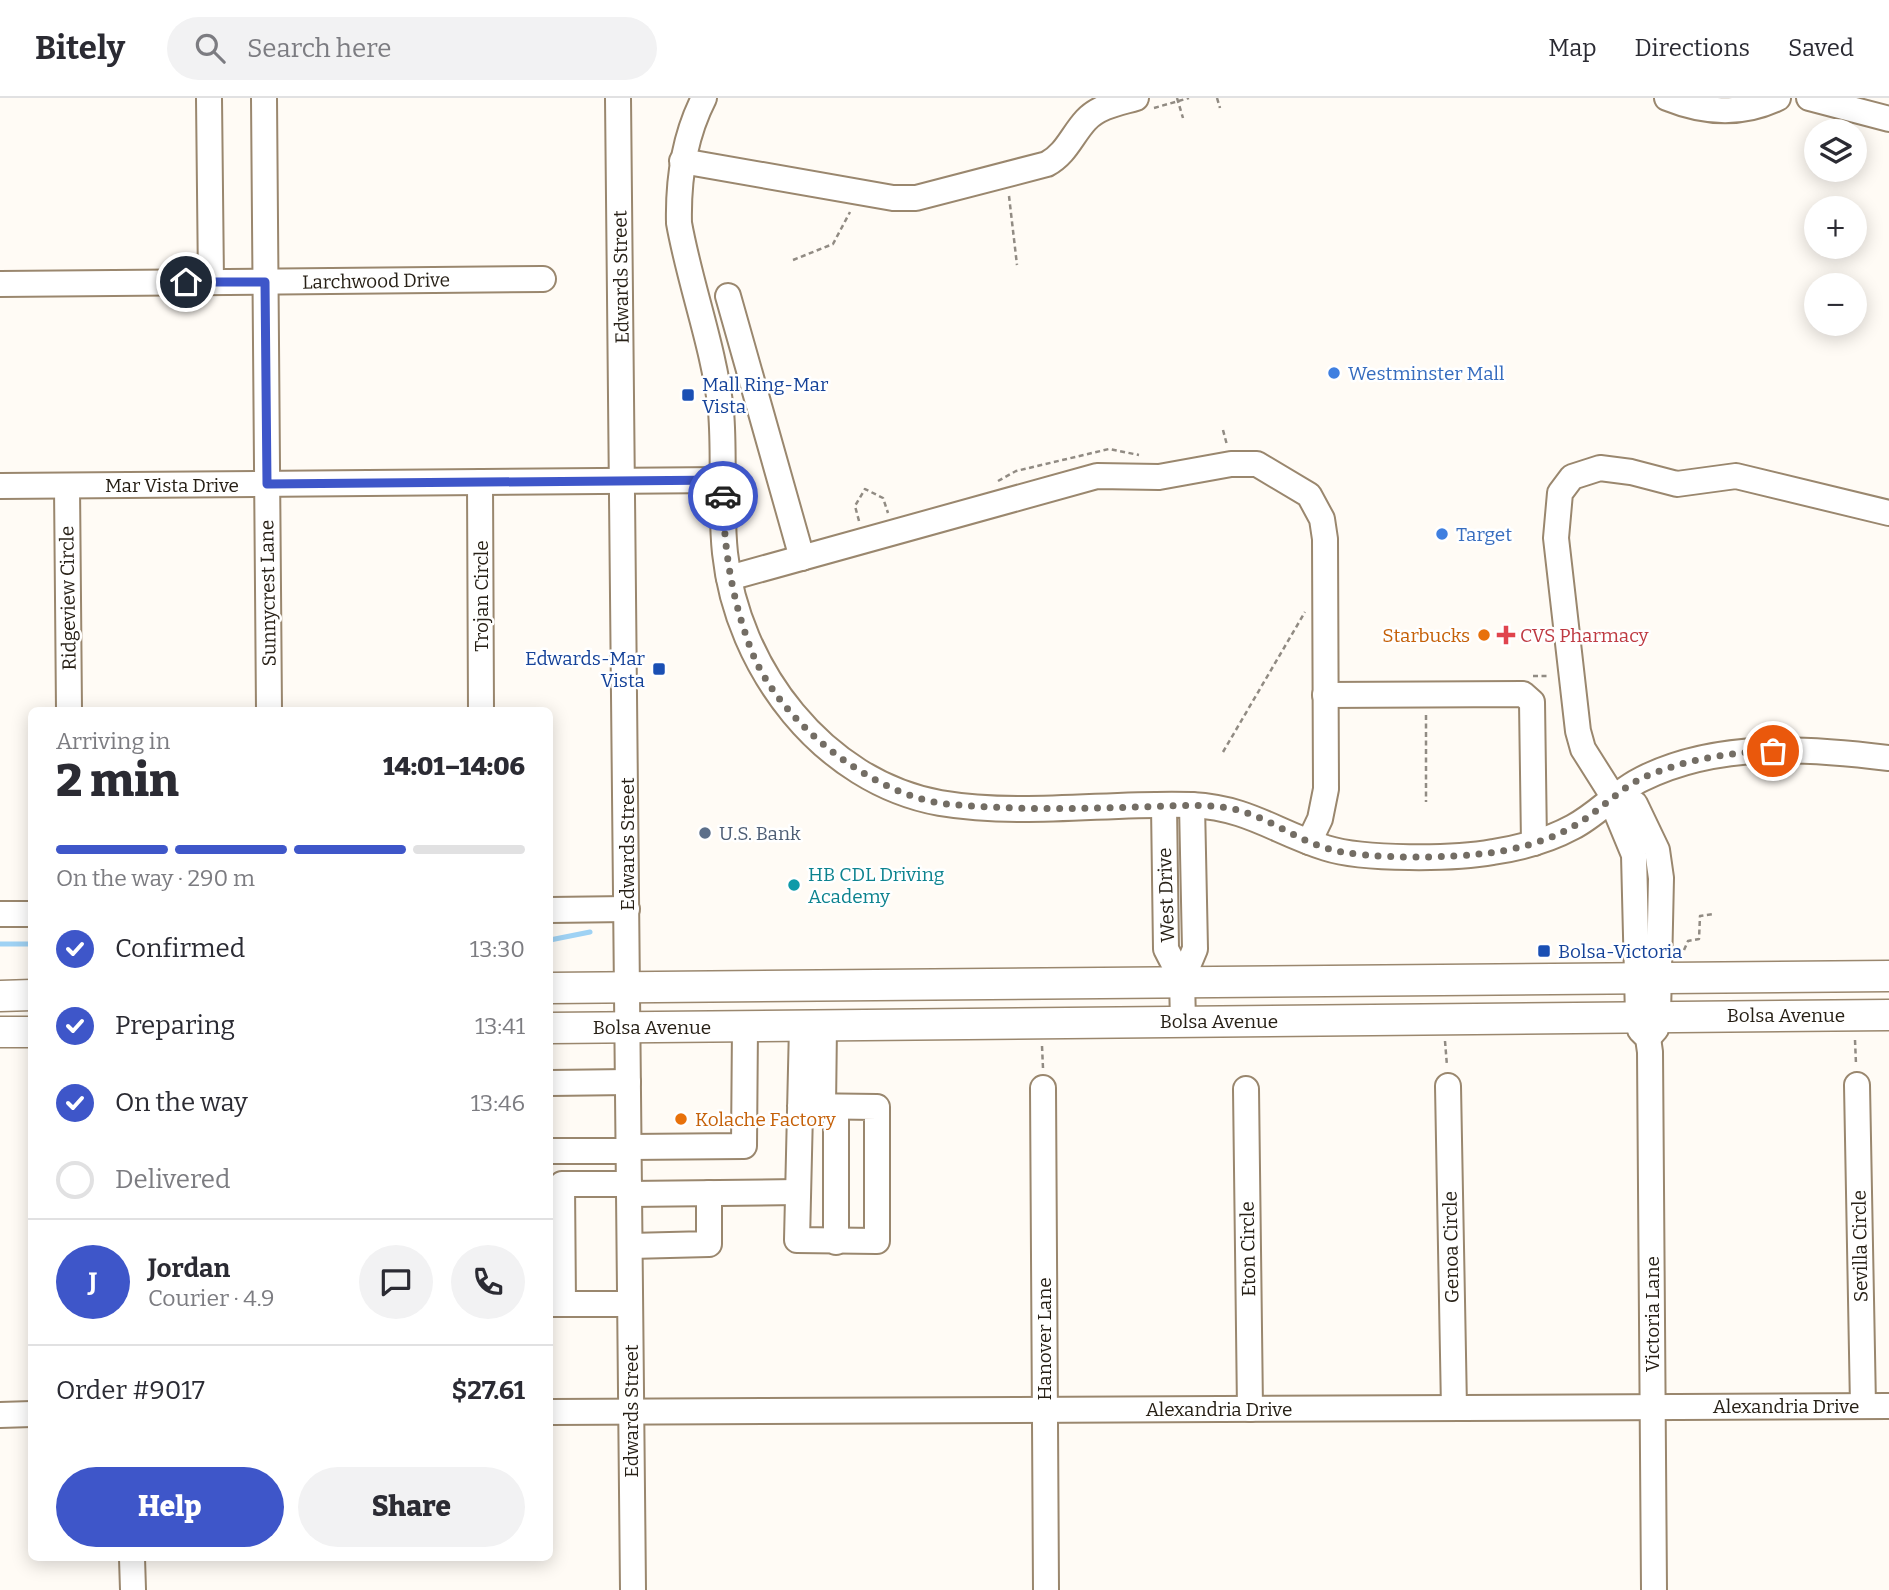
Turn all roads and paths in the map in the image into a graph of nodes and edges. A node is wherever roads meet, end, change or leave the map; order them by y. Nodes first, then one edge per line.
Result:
1 (209, 98) edge
2 (264, 98) edge
3 (618, 98) edge
4 (704, 98) edge
5 (1136, 98) edge
6 (1177, 98) edge
7 (1217, 98) edge
8 (1667, 98) edge
9 (1778, 98) edge
10 (1809, 98) edge
11 (1220, 108) dead end
12 (1183, 118) dead end
13 (1889, 119) edge
14 (682, 162) junction
15 (1009, 189) dead end
16 (1017, 265) dead end
17 (543, 279) dead end
18 (3, 280) edge
19 (211, 282) junction
20 (265, 282) junction
21 (728, 296) dead end
22 (1223, 430) dead end
23 (1216, 449) dead end
24 (1144, 456) dead end
25 (723, 480) junction
26 (624, 481) junction
27 (480, 482) junction
28 (267, 484) junction
29 (0, 486) edge
30 (67, 486) junction
31 (988, 486) dead end
32 (1889, 513) edge
33 (880, 520) dead end
34 (860, 527) dead end
35 (802, 558) junction
36 (729, 578) junction
37 (1307, 609) dead end
38 (1531, 676) dead end
39 (1557, 676) dead end
40 (1325, 695) junction
41 (69, 707) edge
42 (270, 707) edge
43 (481, 707) edge
44 (1426, 708) dead end
45 (1223, 752) dead end
46 (1889, 758) edge
47 (1617, 801) junction
48 (1426, 802) dead end
49 (1164, 806) junction
50 (1192, 806) junction
51 (1310, 842) junction
52 (1534, 843) junction
53 (627, 909) junction
54 (553, 910) edge
55 (0, 914) edge
56 (28, 914) edge
57 (1714, 914) dead end
58 (1684, 950) dead end
59 (1889, 976) edge
60 (1648, 977) junction
61 (1182, 980) junction
62 (628, 987) junction
63 (553, 988) edge
64 (28, 995) edge
65 (0, 996) edge
66 (1889, 1015) edge
67 (1183, 1021) junction
68 (1648, 1023) junction
69 (745, 1026) junction
70 (813, 1026) junction
71 (628, 1027) junction
72 (553, 1028) edge
73 (0, 1032) edge
74 (28, 1032) edge
75 (1855, 1036) dead end
76 (1445, 1037) dead end
77 (1041, 1040) dead end
78 (628, 1082) junction
79 (553, 1083) edge
80 (1857, 1085) joint
81 (1448, 1086) joint
82 (1043, 1088) joint
83 (1246, 1089) dead end
84 (820, 1107) junction
85 (629, 1149) junction
86 (553, 1151) edge
87 (629, 1189) junction
88 (798, 1192) junction
89 (709, 1193) junction
90 (836, 1242) junction
91 (630, 1246) junction
92 (556, 1304) edge
93 (630, 1304) junction
94 (1863, 1406) junction
95 (1889, 1406) edge
96 (1653, 1407) junction
97 (1454, 1408) junction
98 (1250, 1409) junction
99 (1044, 1410) junction
100 (553, 1412) edge
101 (631, 1412) junction
102 (0, 1415) edge
103 (28, 1415) edge
104 (132, 1561) edge
105 (133, 1590) edge
106 (633, 1590) edge
107 (1046, 1590) edge
108 (1654, 1590) edge

1 - 19 street
2 - 20 street, Sunnycrest Lane
3 - 26 street, Edwards Street
4 - 14 street
5 - 14 street
6 - 12 path
7 - 11 path
8 - 9 street
10 - 13 street
14 - 25 street
15 - 16 path
17 - 20 street, Larchwood Drive
18 - 19 street, Larchwood Drive
19 - 20 street, Larchwood Drive
20 - 28 street, Sunnycrest Lane
21 - 35 street
22 - 23 path
24 - 31 path
25 - 26 street, Mar Vista Drive
25 - 36 street
26 - 27 street, Mar Vista Drive
26 - 53 street, Edwards Street
27 - 28 street, Mar Vista Drive
27 - 43 street, Trojan Circle
28 - 30 street, Mar Vista Drive
28 - 42 street, Sunnycrest Lane
29 - 30 street, Mar Vista Drive
30 - 41 street, Ridgeview Circle
32 - 47 street
33 - 34 path
35 - 36 street
35 - 40 street
36 - 49 street
37 - 45 path
38 - 39 path
40 - 51 street
40 - 52 street
44 - 48 path
46 - 47 street
47 - 52 street
47 - 60 street, Victoria Lane
49 - 50 street
49 - 61 street, West Drive
50 - 51 street
50 - 61 street, West Drive
51 - 52 street
53 - 54 street
53 - 62 street, Edwards Street
55 - 56 street
57 - 58 path
59 - 60 main road, Bolsa Avenue
60 - 61 main road, Bolsa Avenue
60 - 68 street, Victoria Lane
61 - 62 main road, Bolsa Avenue
61 - 67 street, West Drive
62 - 63 main road, Bolsa Avenue
62 - 71 street, Edwards Street
64 - 65 main road
66 - 68 main road, Bolsa Avenue
67 - 68 main road, Bolsa Avenue
67 - 70 main road, Bolsa Avenue
68 - 96 street, Victoria Lane
69 - 70 main road, Bolsa Avenue
69 - 71 main road, Bolsa Avenue
69 - 85 street
70 - 84 street
71 - 72 main road, Bolsa Avenue
71 - 78 street, Edwards Street
73 - 74 main road
75 - 80 path
76 - 81 path
77 - 82 path
78 - 79 street
78 - 85 street, Edwards Street
80 - 94 street, Sevilla Circle
81 - 97 street, Genoa Circle
82 - 99 street, Hanover Lane
83 - 98 street, Eton Circle
84 - 88 street
84 - 90 street
84 - 90 street
85 - 86 street
85 - 87 street, Edwards Street
87 - 89 street
87 - 91 street, Edwards Street
87 - 92 street
88 - 89 street
88 - 90 street
89 - 91 street
91 - 93 street, Edwards Street
92 - 93 street
93 - 101 street, Edwards Street
94 - 95 street, Alexandria Drive
94 - 96 street, Alexandria Drive
96 - 97 street, Alexandria Drive
96 - 108 street, Victoria Lane
97 - 98 street, Alexandria Drive
98 - 99 street, Alexandria Drive
99 - 101 street, Alexandria Drive
99 - 107 street, Hanover Lane
100 - 101 street, Alexandria Drive
101 - 106 street, Edwards Street
102 - 103 street
104 - 105 street

